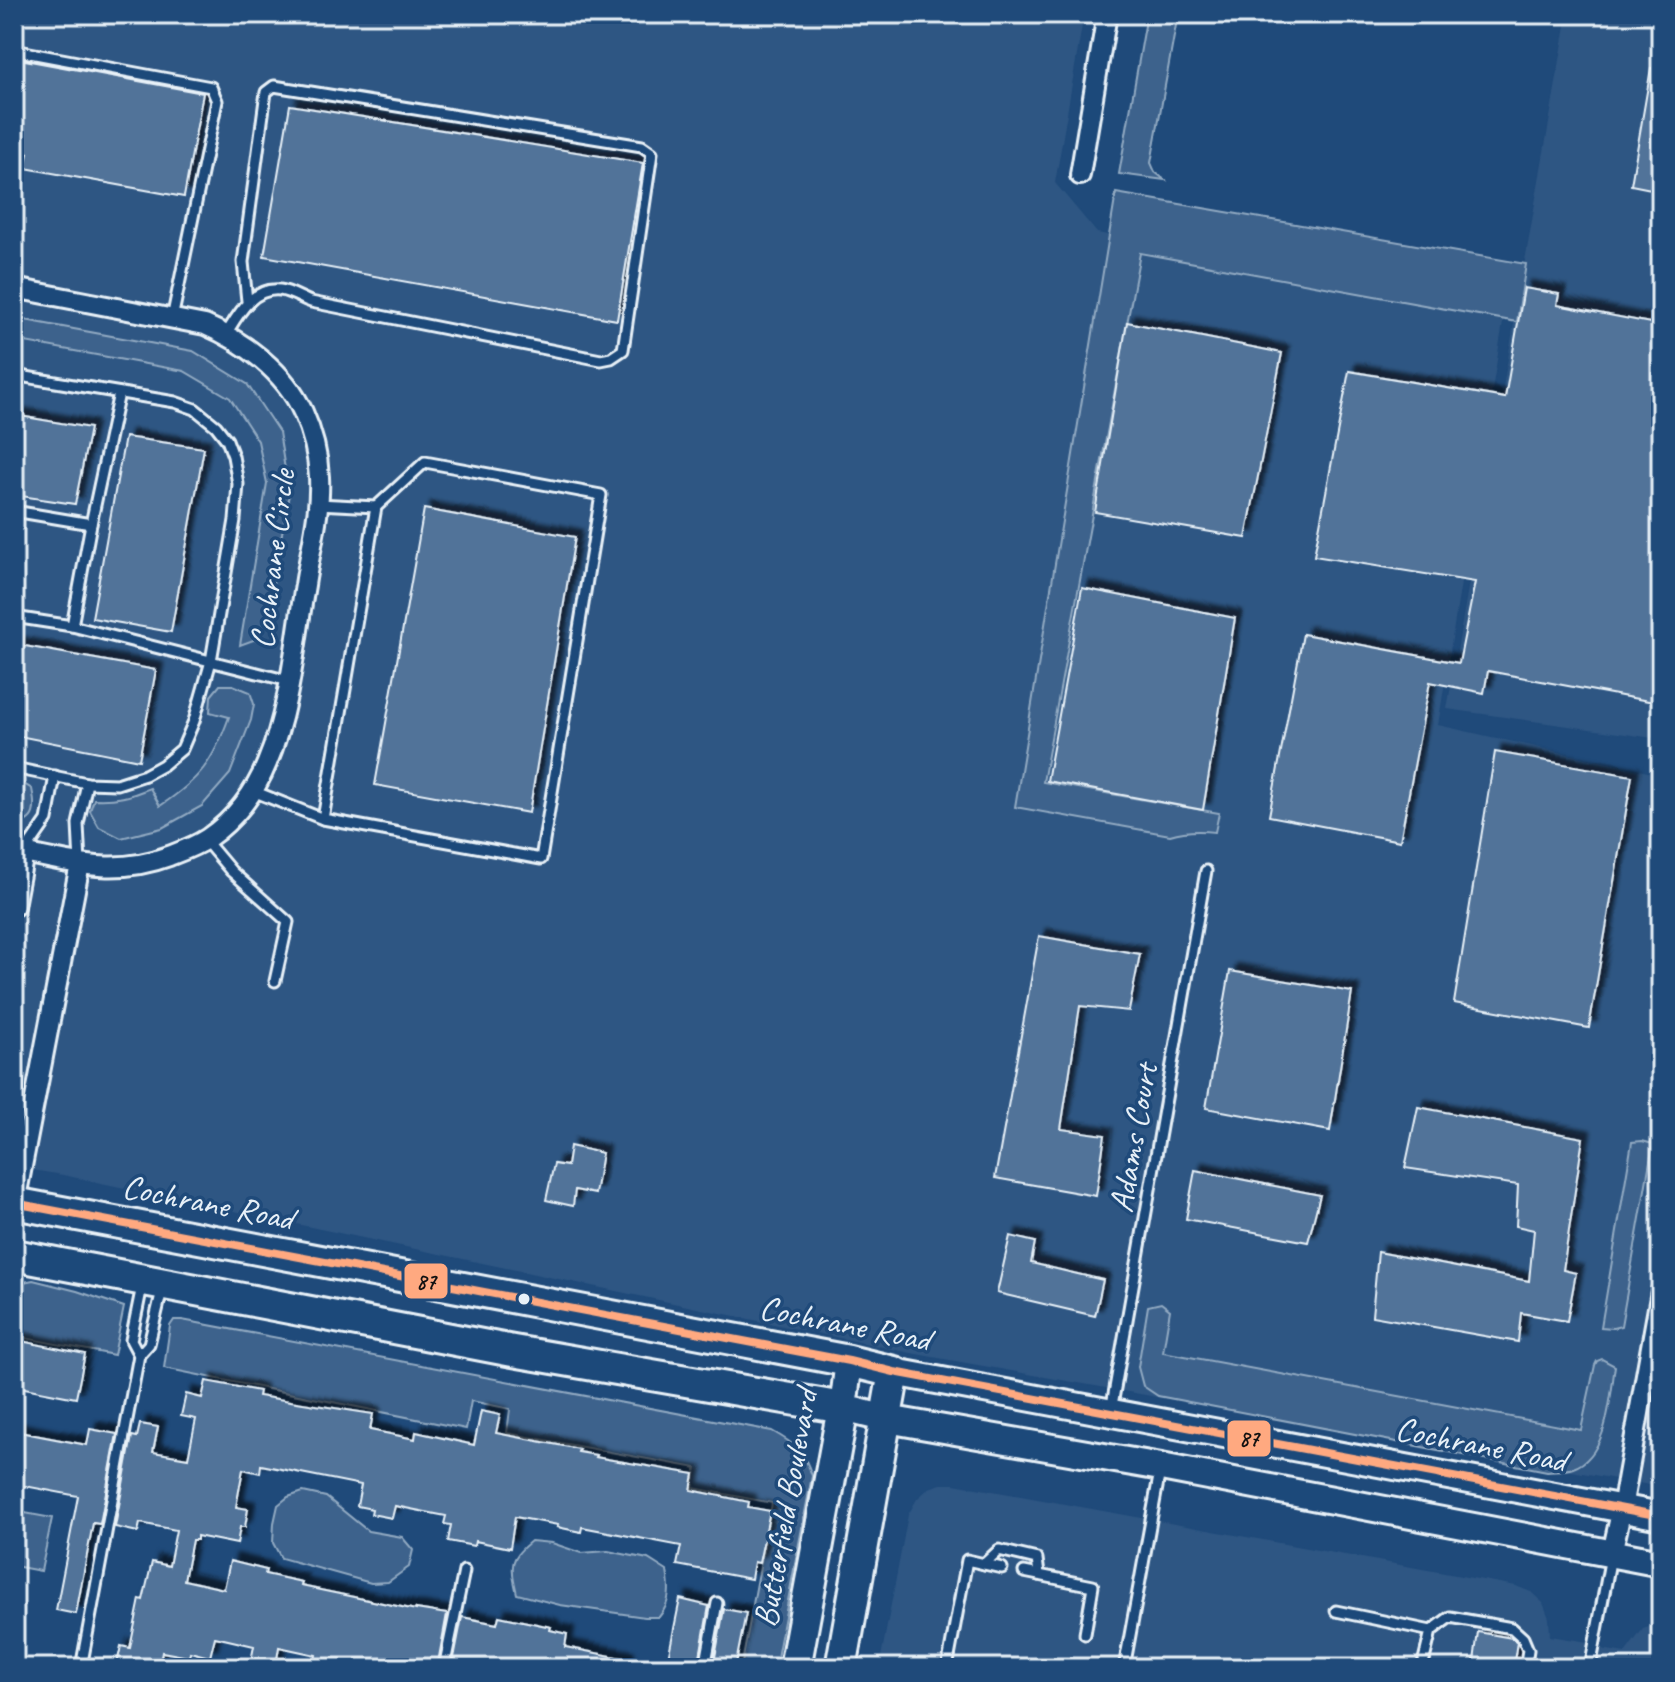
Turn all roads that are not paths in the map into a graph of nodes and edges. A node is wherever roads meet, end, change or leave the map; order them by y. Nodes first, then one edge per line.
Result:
1 (1107, 14) edge
2 (14, 50) edge
3 (1080, 175) dead end
4 (14, 288) edge
5 (247, 301) junction
6 (172, 319) junction
7 (226, 334) junction
8 (14, 375) edge
9 (119, 393) junction
10 (318, 504) junction
11 (376, 507) junction
12 (14, 511) edge
13 (91, 524) junction
14 (14, 617) edge
15 (72, 626) junction
16 (211, 661) junction
17 (289, 681) junction
18 (14, 768) edge
19 (55, 776) junction
20 (87, 783) junction
21 (253, 791) junction
22 (323, 819) junction
23 (205, 840) junction
24 (19, 852) edge
25 (80, 864) junction
26 (1206, 871) dead end
27 (14, 906) edge
28 (275, 981) dead end
29 (15, 1205) edge
30 (14, 1255) edge
31 (154, 1281) junction
32 (1661, 1291) edge
33 (139, 1355) junction
34 (849, 1361) junction
35 (894, 1372) junction
36 (843, 1408) junction
37 (1111, 1413) junction
38 (887, 1419) junction
39 (1161, 1467) junction
40 (1622, 1508) junction
41 (1661, 1516) edge
42 (1612, 1553) junction
43 (1661, 1563) edge
44 (984, 1564) junction
45 (1002, 1568) dead end
46 (464, 1571) dead end
47 (1024, 1572) dead end
48 (1039, 1575) junction
49 (717, 1603) dead end
50 (1336, 1611) dead end
51 (1431, 1631) junction
52 (1085, 1634) dead end
53 (81, 1668) edge
54 (444, 1668) edge
55 (705, 1668) edge
56 (795, 1668) edge
57 (841, 1668) edge
58 (947, 1668) edge
59 (1124, 1668) edge
60 (1422, 1668) edge
61 (1525, 1668) edge
62 (1590, 1668) edge

1 - 3 street
2 - 6 lane
4 - 6 street, Cochrane Circle
5 - 5 lane
5 - 7 lane
6 - 7 street, Cochrane Circle
7 - 10 street, Cochrane Circle
8 - 9 lane
9 - 13 lane
9 - 16 lane
10 - 11 lane
10 - 17 street, Cochrane Circle
11 - 22 lane
11 - 22 lane
12 - 13 lane
13 - 15 lane
14 - 15 lane
15 - 16 lane
16 - 17 lane
16 - 20 lane
17 - 21 street, Cochrane Circle
18 - 19 lane
19 - 20 lane
19 - 24 lane
20 - 25 lane
21 - 22 lane
21 - 23 street, Cochrane Circle
23 - 25 street, Cochrane Circle
23 - 28 lane
24 - 25 street, Cochrane Circle
24 - 27 street
25 - 29 street
26 - 37 lane, Adams Court
29 - 34 main road, Cochrane Road
30 - 31 main road
31 - 33 lane
31 - 33 lane
31 - 36 main road
32 - 40 street
33 - 53 lane
34 - 35 main road, Cochrane Road
34 - 36 main road, Butterfield Boulevard
35 - 37 main road, Cochrane Road
35 - 38 main road
36 - 38 main road
36 - 56 main road, Butterfield Boulevard
37 - 40 main road, Cochrane Road
38 - 39 main road
38 - 57 main road
39 - 42 main road
39 - 59 lane
40 - 41 main road, Cochrane Road
40 - 42 street
42 - 43 main road
42 - 62 lane
44 - 45 lane
44 - 48 lane
44 - 58 lane
46 - 54 lane
47 - 48 lane
48 - 52 lane
49 - 55 lane
50 - 51 lane
51 - 60 lane
51 - 61 lane

